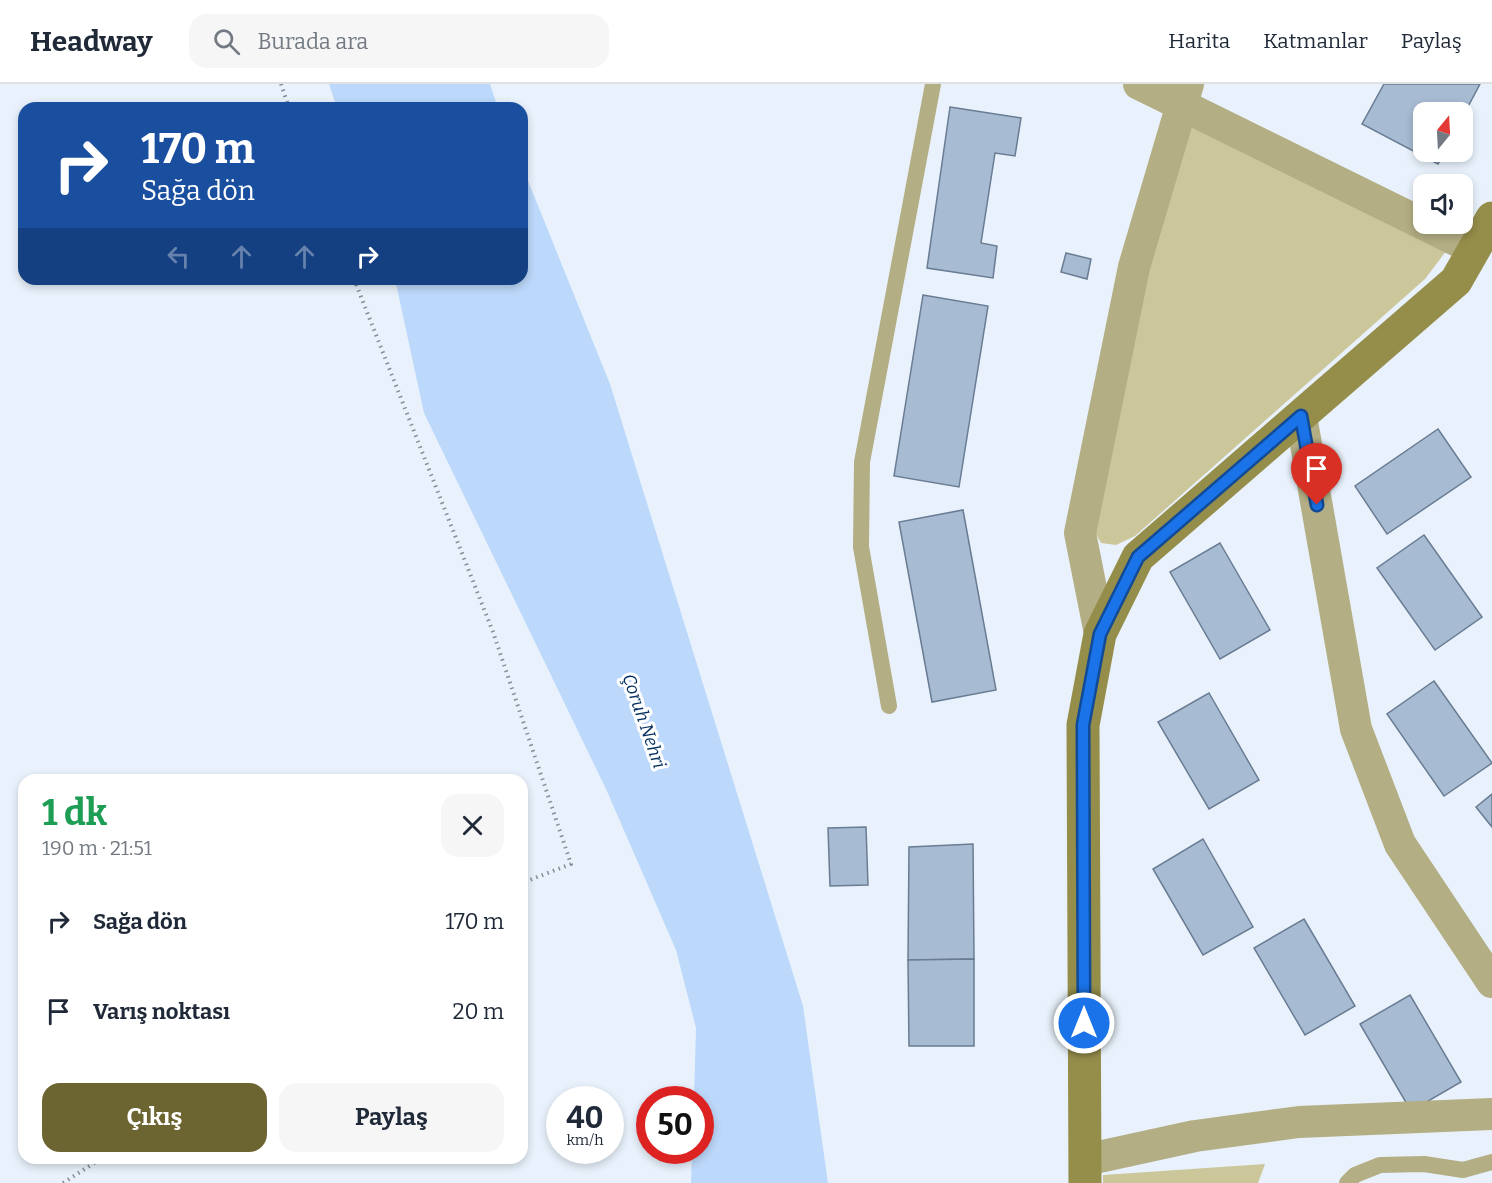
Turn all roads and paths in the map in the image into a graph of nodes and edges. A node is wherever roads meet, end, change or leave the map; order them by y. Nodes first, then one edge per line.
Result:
1 (280, 84) edge
2 (933, 84) edge
3 (1139, 84) edge
4 (1184, 94) edge
5 (287, 102) edge
6 (1492, 218) edge
7 (1474, 249) junction
8 (356, 285) edge
9 (1301, 416) junction
10 (1100, 634) junction
11 (889, 706) dead end
12 (528, 881) edge
13 (1492, 982) edge
14 (1492, 1114) edge
15 (1492, 1162) edge
16 (93, 1164) edge
17 (1085, 1171) edge
18 (63, 1183) edge
19 (1347, 1183) edge

1 - 5 path
2 - 11 lane
3 - 4 street
4 - 7 street
4 - 10 street
6 - 7 main road
7 - 9 main road
8 - 12 path
9 - 10 main road
9 - 13 street
10 - 17 main road
14 - 17 street
15 - 19 lane
16 - 18 path

